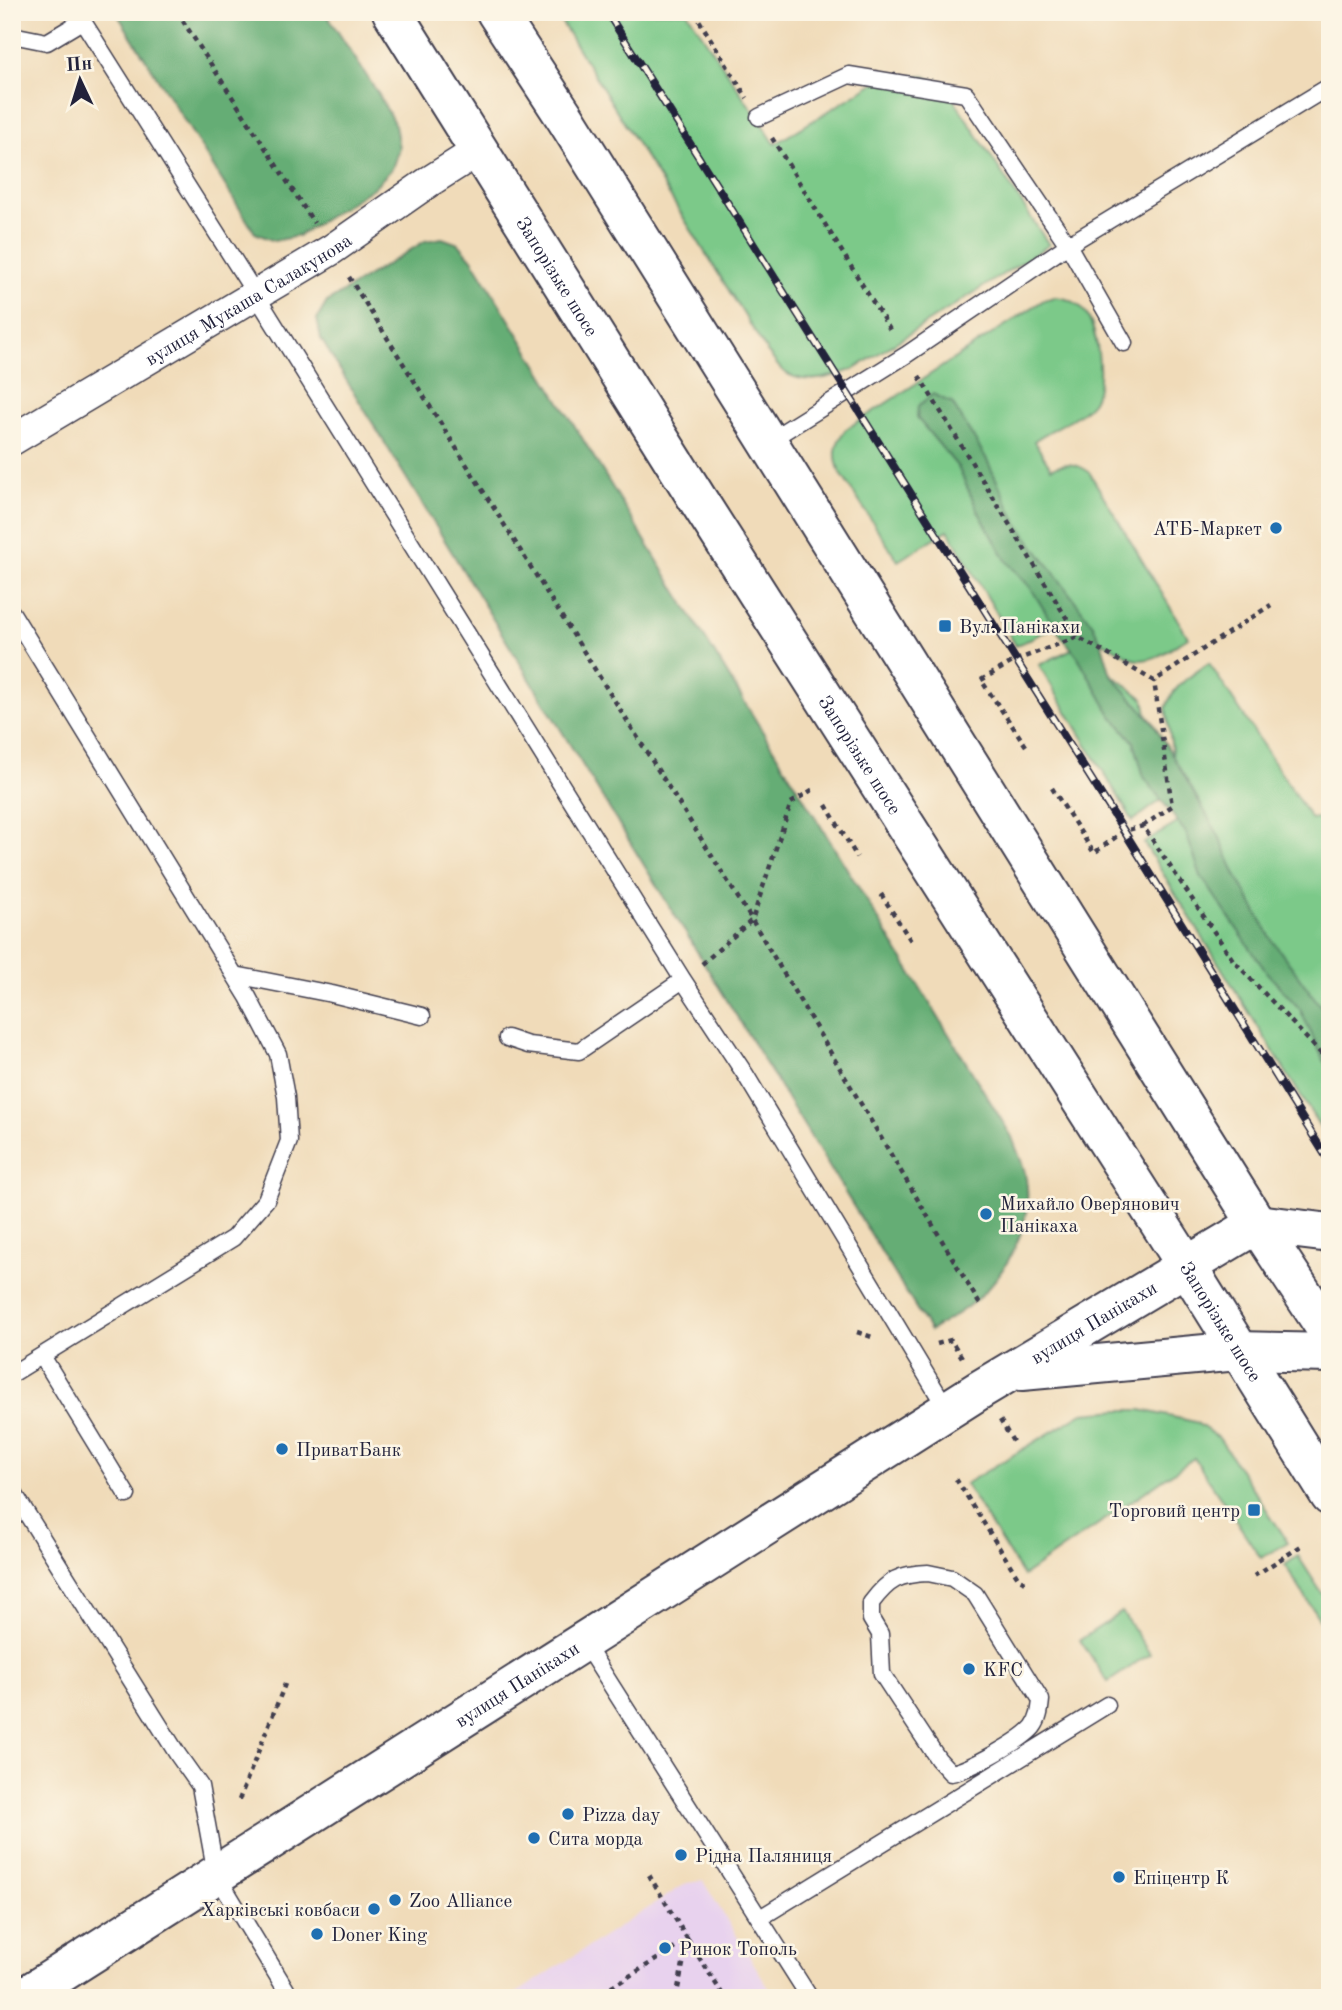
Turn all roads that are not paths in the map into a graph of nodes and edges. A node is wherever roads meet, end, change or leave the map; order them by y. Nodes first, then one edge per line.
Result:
1 (392, 12) edge
2 (496, 12) edge
3 (79, 17) edge
4 (12, 35) edge
5 (1330, 86) edge
6 (759, 117) road end
7 (479, 150) junction
8 (1068, 245) junction
9 (256, 295) junction
10 (1124, 343) dead end
11 (12, 440) edge
12 (767, 443) junction
13 (12, 613) edge
14 (235, 975) junction
15 (683, 980) junction
16 (422, 1016) dead end
17 (508, 1038) dead end
18 (1257, 1224) junction
19 (1330, 1233) edge
20 (1188, 1268) junction
21 (1330, 1335) edge
22 (1238, 1351) junction
23 (1330, 1353) edge
24 (42, 1356) junction
25 (1013, 1371) junction
26 (12, 1374) edge
27 (948, 1411) junction
28 (12, 1490) edge
29 (127, 1495) dead end
30 (1330, 1496) edge
31 (583, 1641) junction
32 (882, 1674) joint
33 (1107, 1704) dead end
34 (216, 1874) junction
35 (760, 1918) junction
36 (22, 1998) edge
37 (291, 1998) edge
38 (810, 1998) edge

1 - 7 main road, Запорізьке шосе
2 - 12 main road
3 - 4 lane
3 - 9 lane
5 - 8 lane
6 - 8 lane
7 - 9 street, вулиця Мукаша Салакунова
7 - 20 main road, Запорізьке шосе
8 - 10 lane
8 - 12 lane
9 - 11 street, вулиця Мукаша Салакунова
9 - 15 lane
12 - 18 main road
13 - 14 lane
14 - 16 lane
14 - 24 lane
15 - 17 lane
15 - 27 lane
18 - 19 main road
18 - 20 main road, вулиця Панікахи
18 - 21 main road
20 - 22 main road, Запорізьке шосе
20 - 25 main road, вулиця Панікахи
22 - 23 main road, вулиця Панікахи
22 - 25 main road, вулиця Панікахи
22 - 30 main road, Запорізьке шосе
24 - 26 lane
24 - 29 lane
25 - 27 main road, вулиця Панікахи
27 - 31 main road, вулиця Панікахи
28 - 34 lane
31 - 34 main road, вулиця Панікахи
31 - 35 lane
32 - 32 lane
33 - 35 lane
34 - 36 main road, вулиця Панікахи
34 - 37 lane
35 - 38 lane

